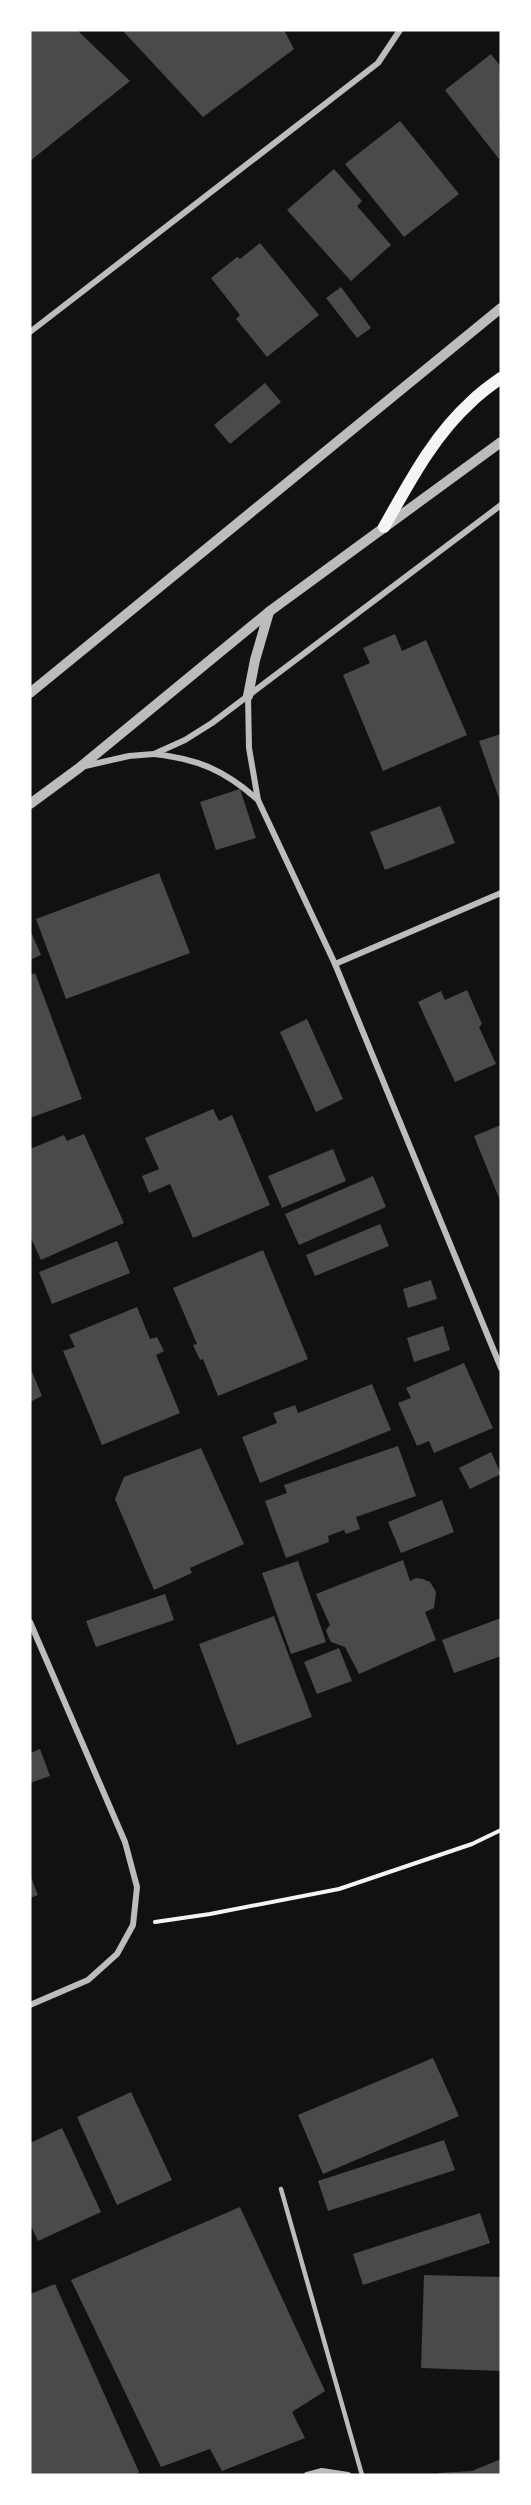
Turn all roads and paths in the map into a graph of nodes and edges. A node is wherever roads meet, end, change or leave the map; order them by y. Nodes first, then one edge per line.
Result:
1 (400, 30) edge
2 (501, 308) edge
3 (30, 332) edge
4 (501, 378) edge
5 (501, 442) edge
6 (501, 505) edge
7 (384, 527) junction
8 (270, 611) junction
9 (30, 693) edge
10 (248, 696) junction
11 (154, 754) junction
12 (79, 768) junction
13 (258, 800) junction
14 (30, 804) edge
15 (501, 893) edge
16 (335, 964) junction
17 (498, 1351) edge
18 (501, 1368) edge
19 (30, 1622) edge
20 (501, 1830) edge
21 (133, 1925) junction
22 (30, 2005) edge
23 (281, 2189) dead end
24 (307, 2475) edge
25 (348, 2475) edge
26 (362, 2475) edge

1 - 3 street
2 - 9 street
4 - 7 main road
5 - 7 street
6 - 10 street
7 - 8 street
8 - 10 street
8 - 12 street
10 - 11 street
10 - 13 street
11 - 12 street
11 - 13 street
12 - 14 street
13 - 16 street
15 - 16 street
16 - 17 street
17 - 18 street
19 - 21 street
20 - 21 path
21 - 22 street
23 - 26 lane
24 - 25 street

